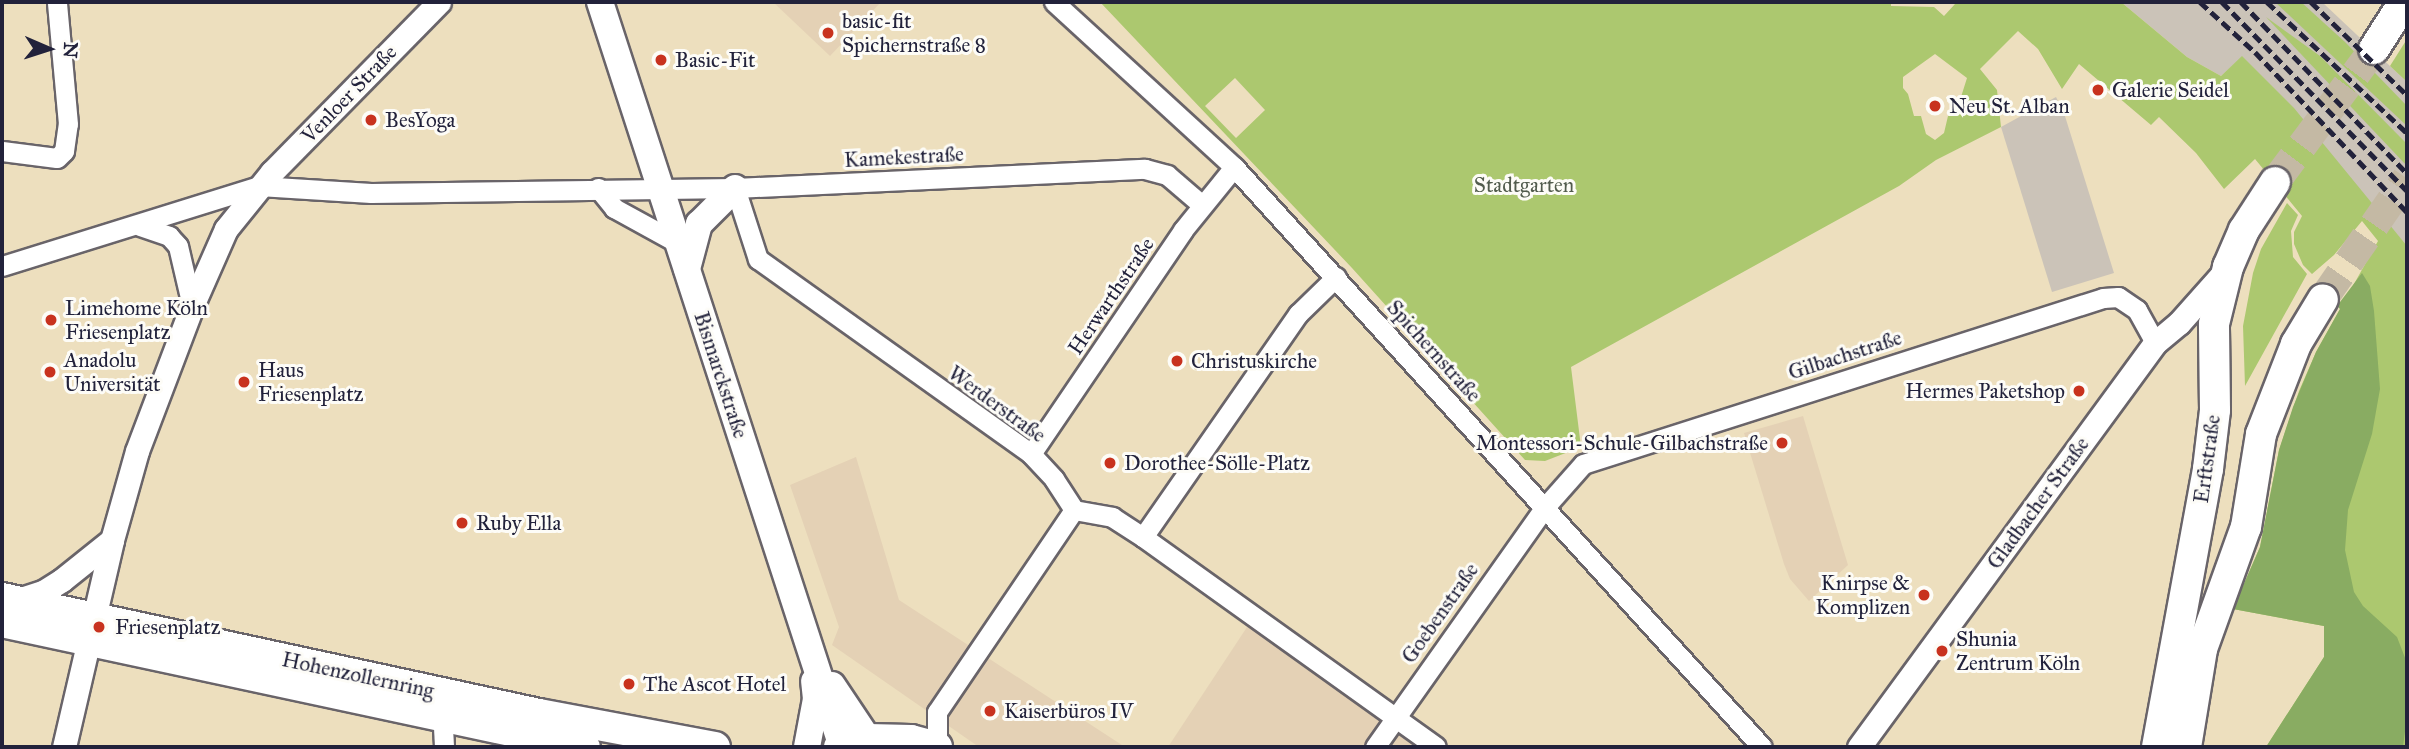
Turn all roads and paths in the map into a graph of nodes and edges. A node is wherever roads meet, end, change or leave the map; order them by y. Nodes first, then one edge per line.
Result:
1 (57, 2) edge
2 (439, 2) edge
3 (600, 2) edge
4 (1054, 2) edge
5 (2404, 2) edge
6 (2374, 49) tunnel mouth
7 (2, 151) edge
8 (1234, 167) junction
9 (2275, 182) tunnel mouth
10 (259, 186) junction
11 (660, 187) junction
12 (598, 188) junction
13 (735, 188) junction
14 (1202, 205) junction
15 (140, 226) junction
16 (678, 243) junction
17 (2, 266) edge
18 (2228, 267) junction
19 (687, 269) junction
20 (1336, 276) junction
21 (2323, 299) tunnel mouth
22 (192, 306) junction
23 (2155, 344) junction
24 (1031, 454) junction
25 (1545, 507) junction
26 (1074, 510) junction
27 (1143, 537) junction
28 (112, 540) junction
29 (6, 607) edge
30 (92, 629) junction
31 (810, 648) junction
32 (442, 705) junction
33 (1394, 717) junction
34 (848, 745) edge
35 (64, 747) edge
36 (444, 747) edge
37 (585, 747) edge
38 (715, 747) edge
39 (807, 747) edge
40 (937, 747) edge
41 (1375, 747) edge
42 (1436, 747) edge
43 (1762, 747) edge
44 (1859, 747) edge
45 (2157, 747) edge
46 (2186, 747) edge

1 - 7 street
2 - 10 street, Venloer Straße
3 - 11 main road, Bismarckstraße
4 - 8 street, Spichernstraße
5 - 6 main road
8 - 14 street, Herwarthstraße
8 - 20 street, Spichernstraße
9 - 18 main road, Erftstraße
10 - 12 street, Kamekestraße
10 - 15 street
10 - 22 street
11 - 12 street, Kamekestraße
11 - 13 street, Kamekestraße
11 - 16 main road, Bismarckstraße
12 - 16 street
13 - 14 street, Kamekestraße
13 - 19 main road
13 - 24 street, Werderstraße
14 - 24 street, Herwarthstraße
15 - 17 street
15 - 22 street
16 - 19 main road, Bismarckstraße
18 - 23 street, Gladbacher Straße
18 - 45 main road, Erftstraße
19 - 31 main road, Bismarckstraße
20 - 25 street, Spichernstraße
20 - 27 street
21 - 46 main road
22 - 28 street
23 - 25 street, Gilbachstraße
23 - 44 street, Gladbacher Straße
24 - 26 street, Werderstraße
25 - 33 street, Goebenstraße
25 - 43 street, Spichernstraße
26 - 27 street
26 - 40 street
27 - 33 street
28 - 29 street
28 - 30 street
29 - 30 main road, Hohenzollernring
30 - 32 main road, Hohenzollernring
30 - 35 street
31 - 34 main road
31 - 39 main road
32 - 36 street
32 - 37 main road, Hohenzollernring
32 - 38 main road, Hohenzollernring
33 - 41 street, Goebenstraße
33 - 42 street
34 - 40 main road

